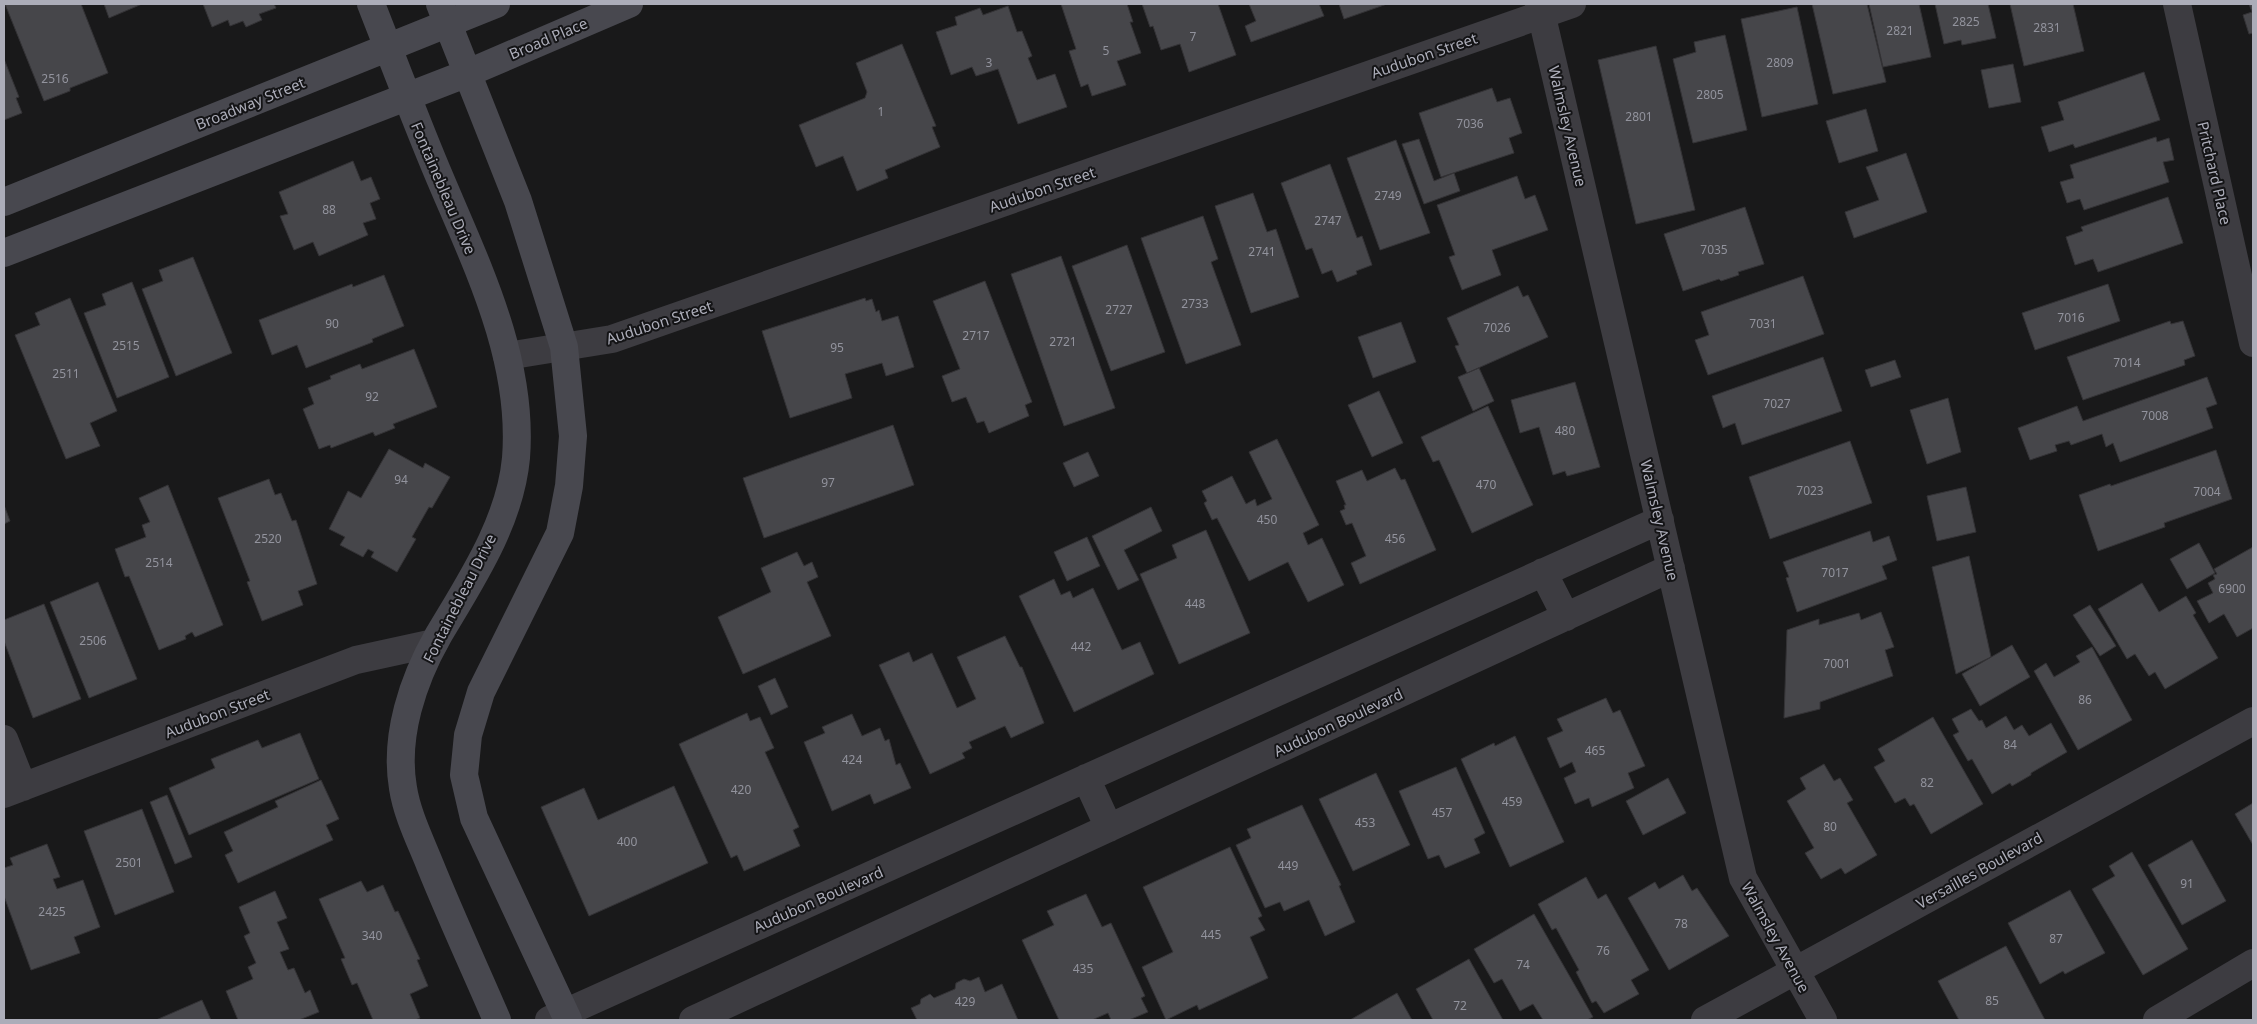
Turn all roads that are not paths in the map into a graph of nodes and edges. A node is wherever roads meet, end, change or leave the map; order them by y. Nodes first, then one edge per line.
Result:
1 (371, 4) edge
2 (496, 4) edge
3 (629, 4) edge
4 (1572, 4) edge
5 (2177, 4) edge
6 (1540, 9) edge
7 (444, 13) edge
8 (388, 48) junction
9 (468, 73) junction
10 (406, 97) junction
11 (4, 202) edge
12 (4, 253) edge
13 (2253, 343) edge
14 (564, 347) junction
15 (507, 356) junction
16 (1660, 520) junction
17 (1671, 568) junction
18 (1543, 572) junction
19 (1566, 617) junction
20 (434, 643) junction
21 (2253, 721) edge
22 (4, 739) edge
23 (1086, 778) junction
24 (14, 790) edge
25 (1109, 828) junction
26 (2253, 963) edge
27 (1795, 971) junction
28 (560, 1018) edge
29 (497, 1020) edge
30 (693, 1020) edge
31 (1705, 1020) edge
32 (1823, 1020) edge
33 (2157, 1020) edge

1 - 8 street, Fontainebleau Drive
2 - 7 street, Broadway Street
3 - 9 street, Broad Place
4 - 6 street, Audubon Street
5 - 13 street, Pritchard Place
6 - 14 street, Audubon Street
6 - 16 street, Walmsley Avenue
7 - 8 street, Broadway Street
7 - 9 street
8 - 10 street, Fontainebleau Drive
8 - 11 street, Broadway Street
9 - 10 street
9 - 14 street
10 - 12 street
10 - 15 street, Fontainebleau Drive
14 - 15 street, Audubon Street
14 - 28 street
15 - 20 street, Fontainebleau Drive
16 - 17 street, Walmsley Avenue
16 - 18 street, Audubon Boulevard
17 - 19 street, Audubon Boulevard
17 - 27 street, Walmsley Avenue
18 - 19 street
18 - 23 street, Audubon Boulevard
19 - 25 street, Audubon Boulevard
20 - 24 street, Audubon Street
20 - 29 street, Fontainebleau Drive
21 - 27 street, Versailles Boulevard
22 - 24 street
23 - 25 street
23 - 28 street, Audubon Boulevard
25 - 30 street, Audubon Boulevard
26 - 33 street
27 - 31 street, Versailles Boulevard
27 - 32 street, Walmsley Avenue

